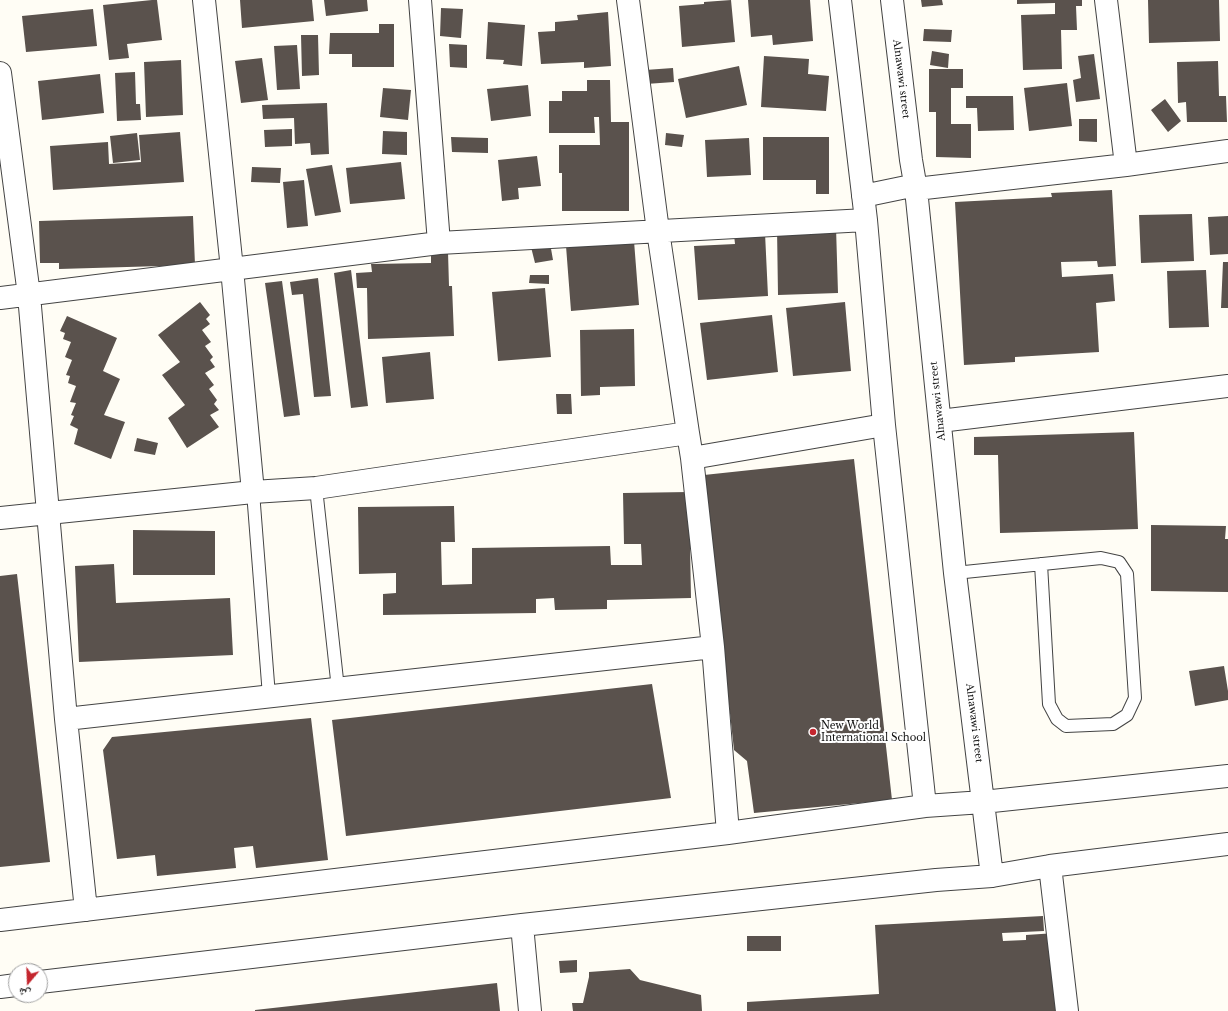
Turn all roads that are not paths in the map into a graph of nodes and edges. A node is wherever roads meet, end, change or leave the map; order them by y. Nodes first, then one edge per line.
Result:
1 (204, 0) edge
2 (420, 0) edge
3 (628, 0) edge
4 (840, 0) edge
5 (892, 0) edge
6 (1106, 0) edge
7 (0, 73) edge
8 (1228, 151) edge
9 (1126, 165) junction
10 (916, 187) junction
11 (863, 196) junction
12 (866, 220) junction
13 (658, 231) junction
14 (439, 243) junction
15 (232, 269) junction
16 (29, 295) junction
17 (0, 298) edge
18 (1228, 386) edge
19 (940, 421) junction
20 (884, 425) junction
21 (688, 433) junction
22 (692, 458) junction
23 (316, 488) junction
24 (252, 492) junction
25 (48, 512) junction
26 (0, 518) edge
27 (1041, 564) junction
28 (955, 573) junction
29 (713, 648) junction
30 (338, 689) junction
31 (269, 696) junction
32 (66, 719) junction
33 (1228, 776) edge
34 (983, 802) junction
35 (925, 806) junction
36 (728, 833) junction
37 (1228, 844) edge
38 (1050, 866) junction
39 (992, 876) junction
40 (86, 910) junction
41 (0, 920) edge
42 (522, 926) junction
43 (48, 981) edge
44 (530, 1011) edge
45 (1066, 1011) edge

1 - 15 street
2 - 14 street
3 - 13 street
4 - 11 street
5 - 10 street, Alnawawi street
6 - 9 street
7 - 16 street
8 - 9 street
9 - 10 street
10 - 11 street
10 - 19 street, Alnawawi street
11 - 12 street
12 - 13 street
12 - 20 street
13 - 14 street
13 - 21 street
14 - 15 street
15 - 16 street
15 - 24 street
16 - 17 street
16 - 25 street
18 - 19 street
19 - 28 street, Alnawawi street
20 - 22 street
20 - 35 street
21 - 22 street
21 - 23 street
22 - 29 street
23 - 24 street
23 - 30 lane
24 - 25 street
24 - 31 lane
25 - 26 street
25 - 32 street
27 - 27 lane
27 - 28 lane
28 - 34 street, Alnawawi street
29 - 30 street
29 - 36 street
30 - 31 street
31 - 32 street
32 - 40 street
33 - 34 street
34 - 35 street
34 - 39 street, Alnawawi street
35 - 36 street
36 - 40 street
37 - 38 street
38 - 39 street
38 - 45 street
39 - 42 street
40 - 41 street
42 - 43 street
42 - 44 street

